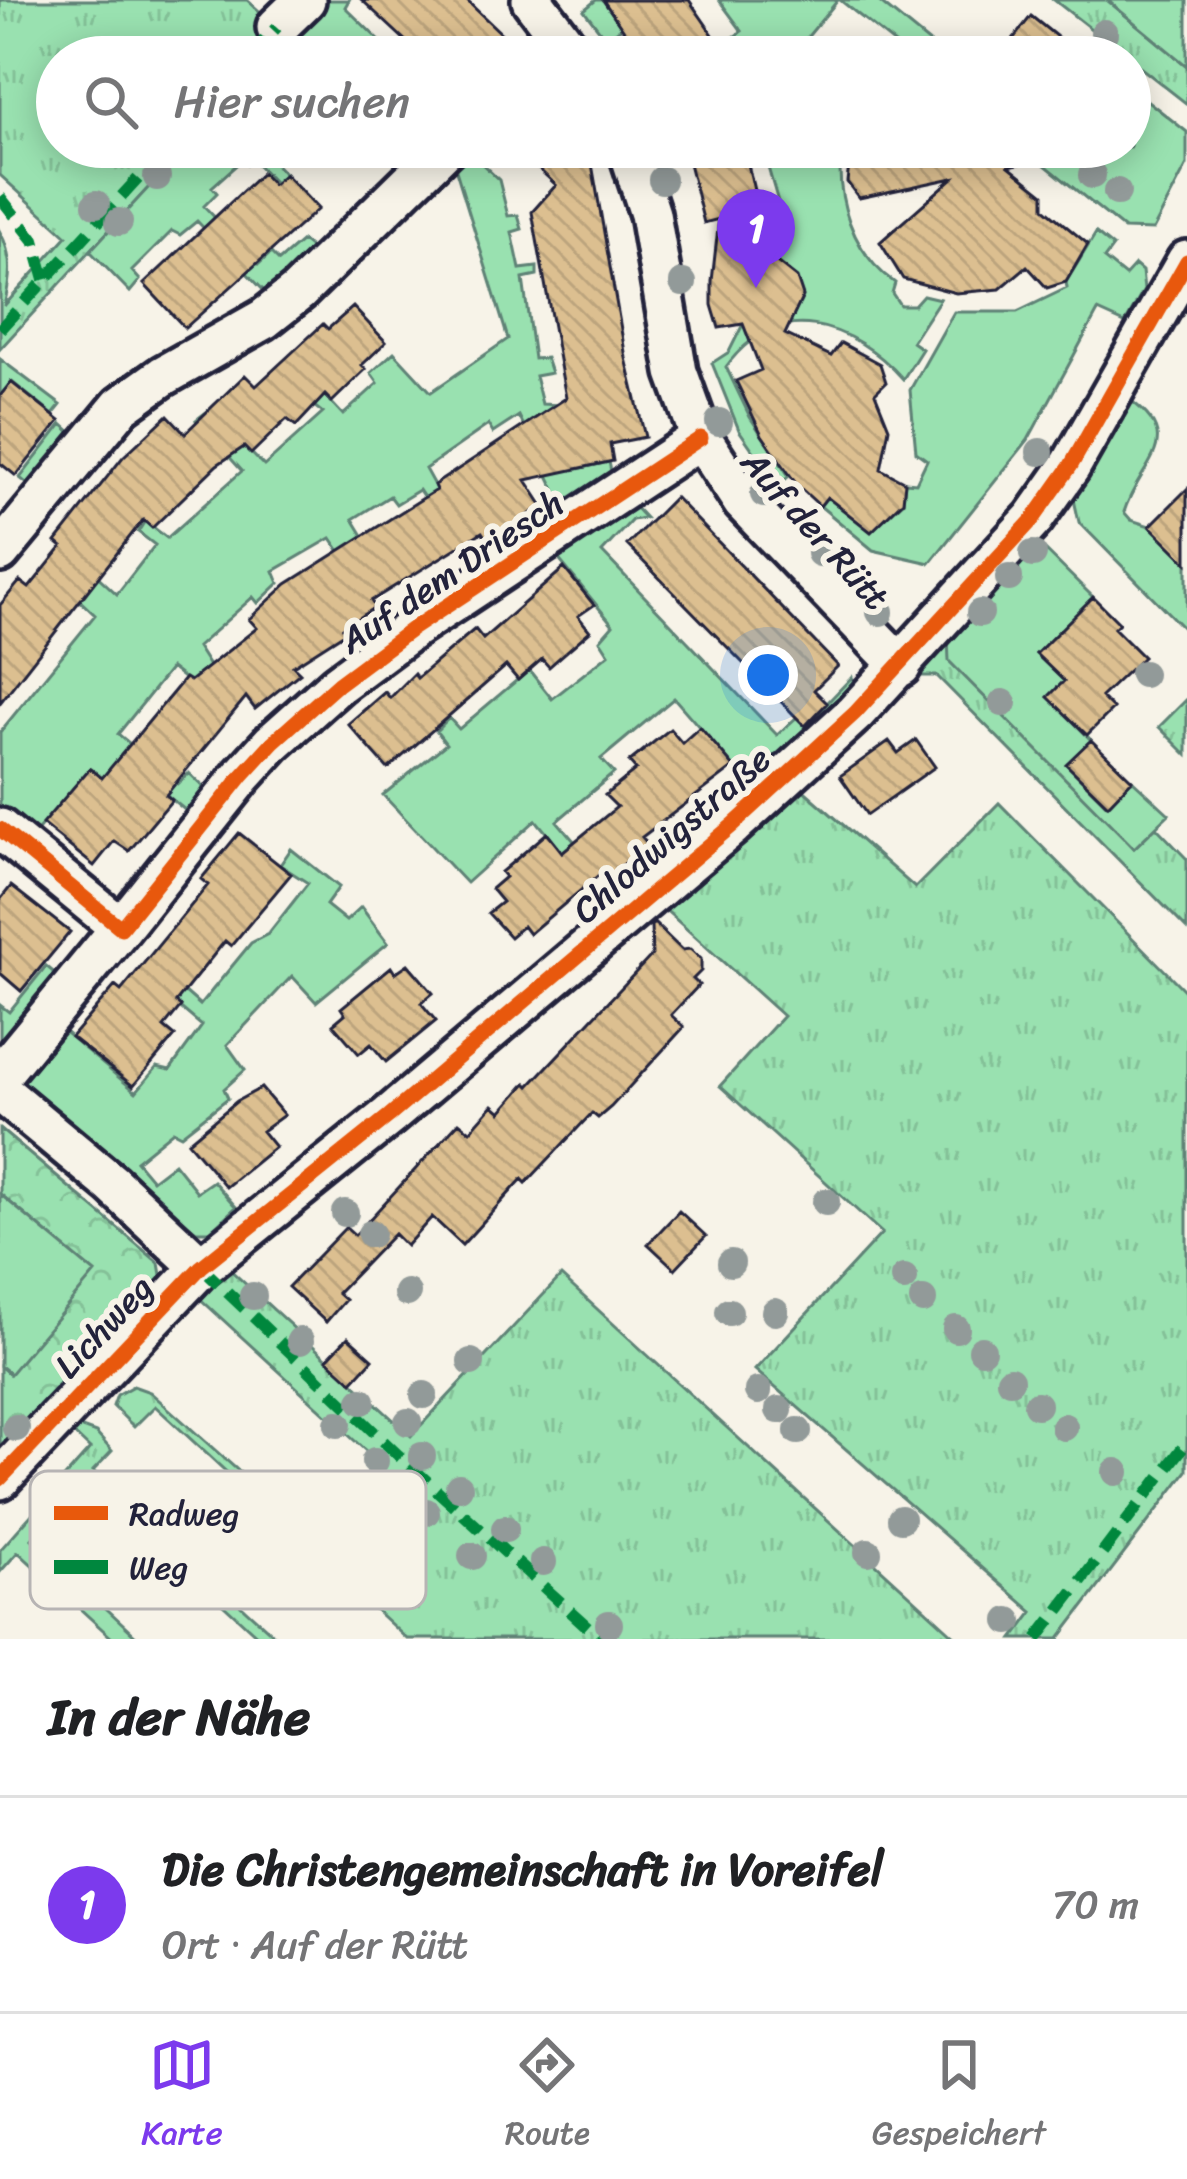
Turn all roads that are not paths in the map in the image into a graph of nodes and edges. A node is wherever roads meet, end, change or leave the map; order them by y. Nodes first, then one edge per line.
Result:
1 (532, 0) edge
2 (552, 36) edge
3 (425, 168) edge
4 (635, 168) edge
5 (1187, 261) edge
6 (701, 438) junction
7 (0, 551) edge
8 (901, 666) junction
9 (0, 829) edge
10 (121, 928) junction
11 (0, 1075) edge
12 (0, 1091) edge
13 (200, 1267) junction
14 (0, 1479) edge

1 - 2 street
3 - 7 street
4 - 6 street, Auf der Rütt
5 - 8 street, Chlodwigstraße
6 - 8 street, Auf der Rütt
6 - 10 street, Auf dem Driesch
8 - 13 street, Chlodwigstraße
9 - 10 street
10 - 11 street, Auf dem Driesch
12 - 13 street, Lichweg
13 - 14 street, Lichweg

